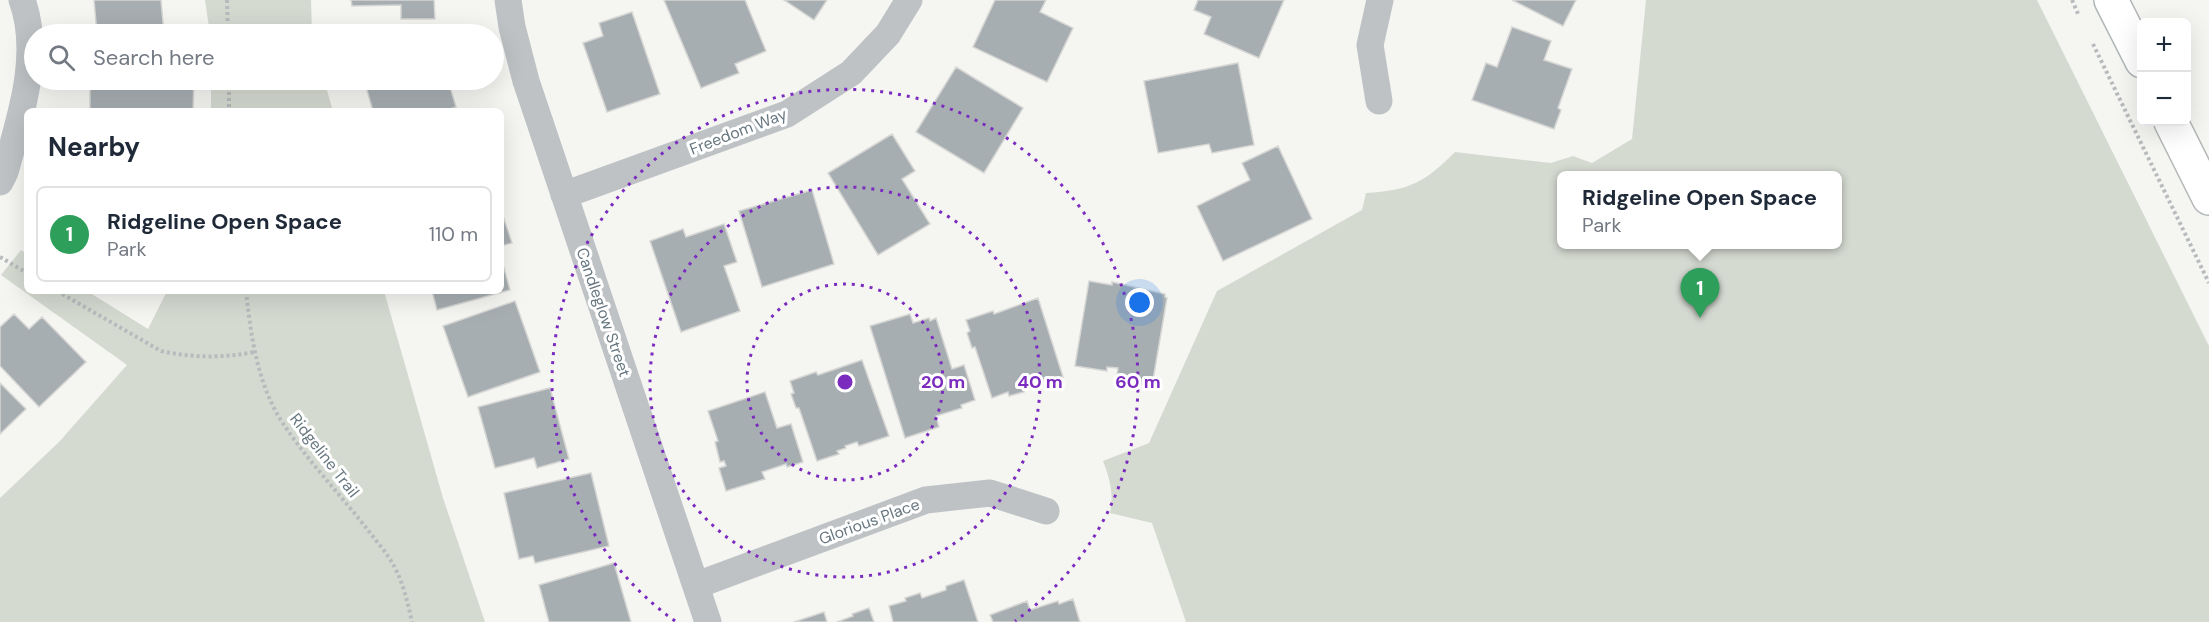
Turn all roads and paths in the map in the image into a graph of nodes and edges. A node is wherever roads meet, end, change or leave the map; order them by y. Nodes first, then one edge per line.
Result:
1 (22, 0) edge
2 (227, 0) edge
3 (508, 0) edge
4 (909, 0) edge
5 (1380, 0) edge
6 (2072, 0) edge
7 (2111, 0) edge
8 (2082, 21) dead end
9 (28, 24) edge
10 (228, 24) edge
11 (2092, 42) dead end
12 (2137, 51) edge
13 (25, 90) edge
14 (229, 90) edge
15 (1379, 101) dead end
16 (229, 108) edge
17 (2173, 126) edge
18 (0, 182) edge
19 (564, 195) junction
20 (2209, 198) edge
21 (0, 257) edge
22 (24, 271) edge
23 (2209, 283) edge
24 (62, 294) edge
25 (246, 294) edge
26 (255, 352) junction
27 (1046, 511) dead end
28 (696, 585) junction
29 (412, 622) edge
30 (708, 622) edge

1 - 9 street
2 - 10 path
3 - 19 street, Candleglow Street
4 - 19 street, Freedom Way
5 - 15 street
6 - 8 path
7 - 12 main road
11 - 23 path
13 - 18 street
14 - 16 path
17 - 20 main road
19 - 28 street, Candleglow Street
21 - 22 path
24 - 26 path
25 - 26 path, Ridgeline Trail
26 - 29 path, Ridgeline Trail
27 - 28 street, Glorious Place
28 - 30 street, Candleglow Street

